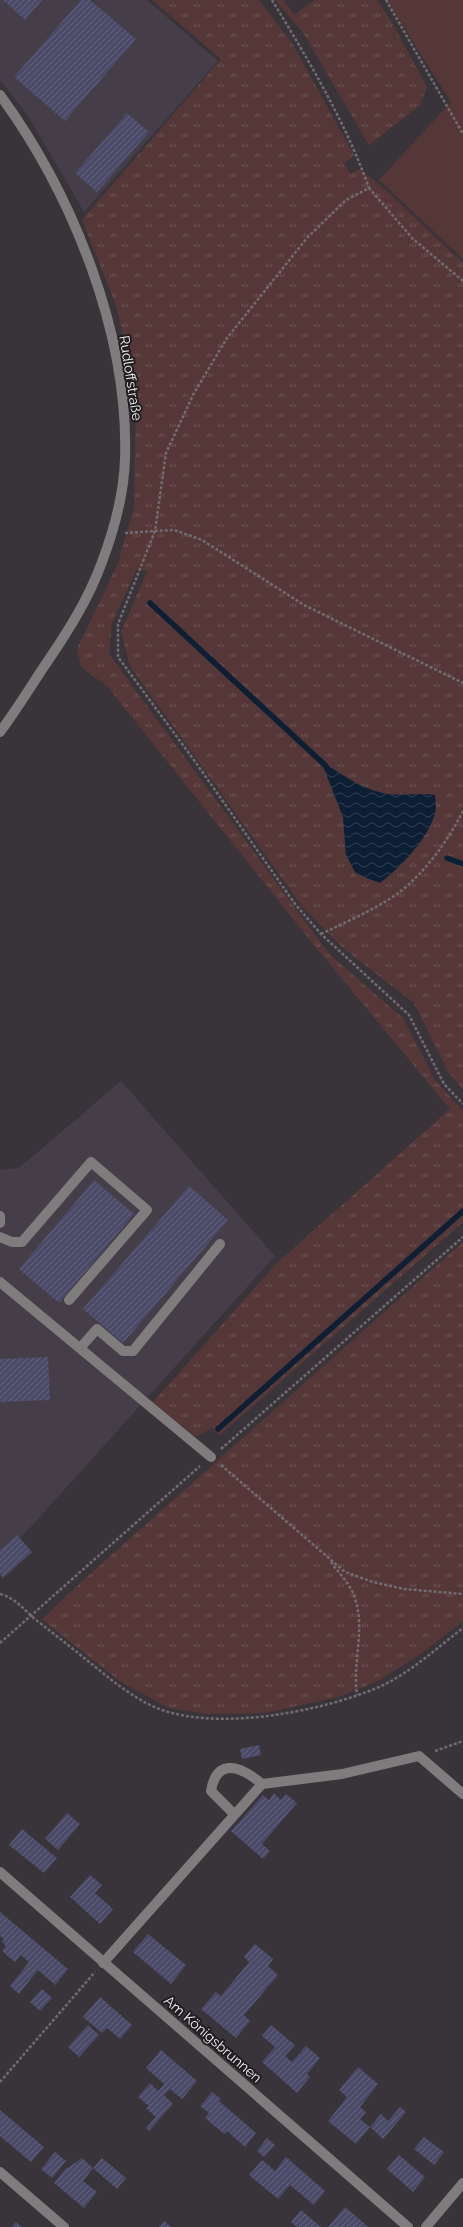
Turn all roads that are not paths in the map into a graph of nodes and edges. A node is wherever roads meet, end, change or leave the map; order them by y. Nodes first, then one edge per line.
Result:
1 (0, 95) edge
2 (0, 732) edge
3 (0, 1216) edge
4 (0, 1223) edge
5 (0, 1237) edge
6 (220, 1244) dead end
7 (0, 1282) edge
8 (70, 1300) dead end
9 (80, 1348) junction
10 (211, 1457) road end
11 (262, 1784) junction
12 (463, 1794) edge
13 (234, 1814) junction
14 (0, 1872) edge
15 (104, 1963) junction
16 (0, 2172) edge
17 (463, 2183) edge
18 (64, 2227) edge
19 (408, 2227) edge
20 (426, 2227) edge

1 - 2 street, Rudloffstraße
3 - 4 street
5 - 8 street
6 - 9 street
7 - 9 street
9 - 10 street
11 - 12 street
11 - 13 street
11 - 13 street
13 - 15 street
14 - 15 street, Am Königsbrunnen
15 - 19 street, Am Königsbrunnen
16 - 18 street
17 - 20 street

